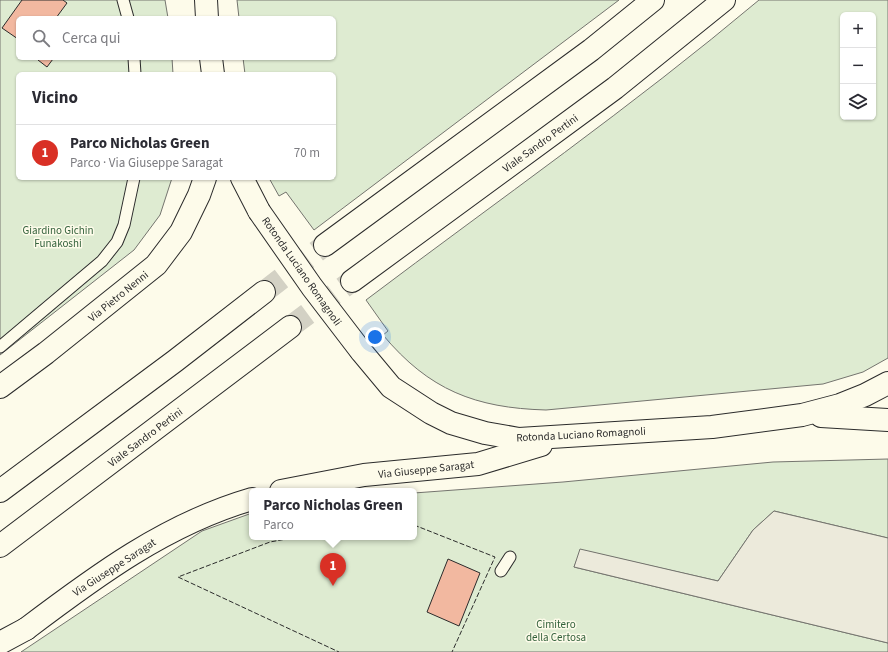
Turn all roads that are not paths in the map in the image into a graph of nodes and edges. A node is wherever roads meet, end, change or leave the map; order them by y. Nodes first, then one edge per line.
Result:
1 (123, 0) edge
2 (206, 0) edge
3 (653, 0) edge
4 (724, 0) edge
5 (127, 16) edge
6 (207, 16) edge
7 (134, 60) edge
8 (210, 60) edge
9 (135, 72) edge
10 (213, 72) edge
11 (134, 180) edge
12 (204, 180) edge
13 (243, 180) edge
14 (325, 245) tunnel mouth
15 (352, 281) tunnel mouth
16 (264, 292) tunnel mouth
17 (290, 327) tunnel mouth
18 (0, 347) edge
19 (888, 383) edge
20 (0, 387) edge
21 (802, 415) junction
22 (888, 420) edge
23 (569, 437) junction
24 (297, 488) edge
25 (0, 491) edge
26 (249, 500) edge
27 (0, 546) edge
28 (510, 558) dead end
29 (501, 571) dead end
30 (0, 643) edge

1 - 5 lane
2 - 6 main road
3 - 14 main road
4 - 15 main road, Viale Sandro Pertini
7 - 9 lane
8 - 10 main road
11 - 18 lane
12 - 20 main road, Via Pietro Nenni
13 - 23 main road, Rotonda Luciano Romagnoli, bridge
16 - 25 main road
17 - 27 main road, Viale Sandro Pertini
19 - 21 main road, Rotonda Luciano Romagnoli
21 - 22 main road
21 - 23 main road, Rotonda Luciano Romagnoli
23 - 24 main road, Via Giuseppe Saragat
26 - 30 main road, Via Giuseppe Saragat
28 - 29 lane

